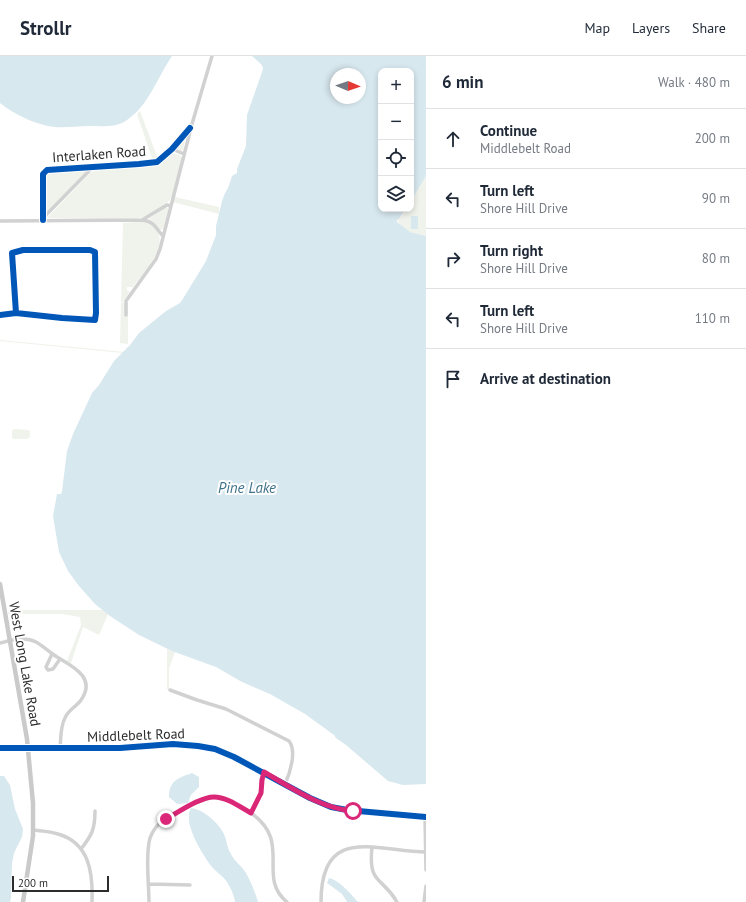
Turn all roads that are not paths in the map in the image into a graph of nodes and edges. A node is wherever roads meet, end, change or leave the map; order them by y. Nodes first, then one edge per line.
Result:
1 (212, 56) edge
2 (190, 128) junction
3 (172, 149) junction
4 (184, 154) junction
5 (89, 168) junction
6 (171, 206) junction
7 (0, 220) edge
8 (43, 220) junction
9 (142, 220) junction
10 (163, 236) junction
11 (16, 313) junction
12 (0, 315) edge
13 (126, 315) dead end
14 (0, 584) edge
15 (10, 640) junction
16 (0, 643) edge
17 (52, 654) junction
18 (60, 659) junction
19 (170, 690) dead end
20 (0, 748) edge
21 (28, 748) junction
22 (60, 749) junction
23 (264, 772) junction
24 (285, 784) junction
25 (95, 811) dead end
26 (251, 813) junction
27 (425, 817) edge
28 (33, 830) junction
29 (372, 847) junction
30 (81, 849) junction
31 (426, 852) edge
32 (426, 870) edge
33 (149, 884) junction
34 (190, 884) dead end
35 (426, 886) edge
36 (23, 902) edge
37 (92, 902) edge
38 (149, 902) edge
39 (287, 902) edge
40 (321, 902) edge
41 (397, 902) edge
42 (424, 902) edge

1 - 2 street
2 - 3 street, Interlaken Road
2 - 4 street
3 - 4 street
3 - 5 street, Interlaken Road
4 - 6 street
5 - 8 street
5 - 8 street, Interlaken Road
6 - 9 street
6 - 10 street
7 - 8 street
8 - 9 street
9 - 10 street
10 - 13 street
11 - 11 street
11 - 12 street
14 - 15 street, West Long Lake Road
15 - 16 street
15 - 17 street
15 - 21 street, West Long Lake Road
17 - 18 street
17 - 18 street
18 - 22 street
19 - 24 street
20 - 21 street, Middlebelt Road
21 - 22 street, Middlebelt Road
21 - 28 street, West Long Lake Road
22 - 23 street, Middlebelt Road
23 - 24 street, Middlebelt Road
23 - 26 street
24 - 27 street, Middlebelt Road
25 - 30 street
26 - 33 street
26 - 39 street
27 - 31 street
28 - 30 street
28 - 36 street, West Long Lake Road
29 - 31 street
29 - 40 street
29 - 41 street
30 - 37 street
31 - 32 street
33 - 34 street
33 - 38 street
35 - 42 street

